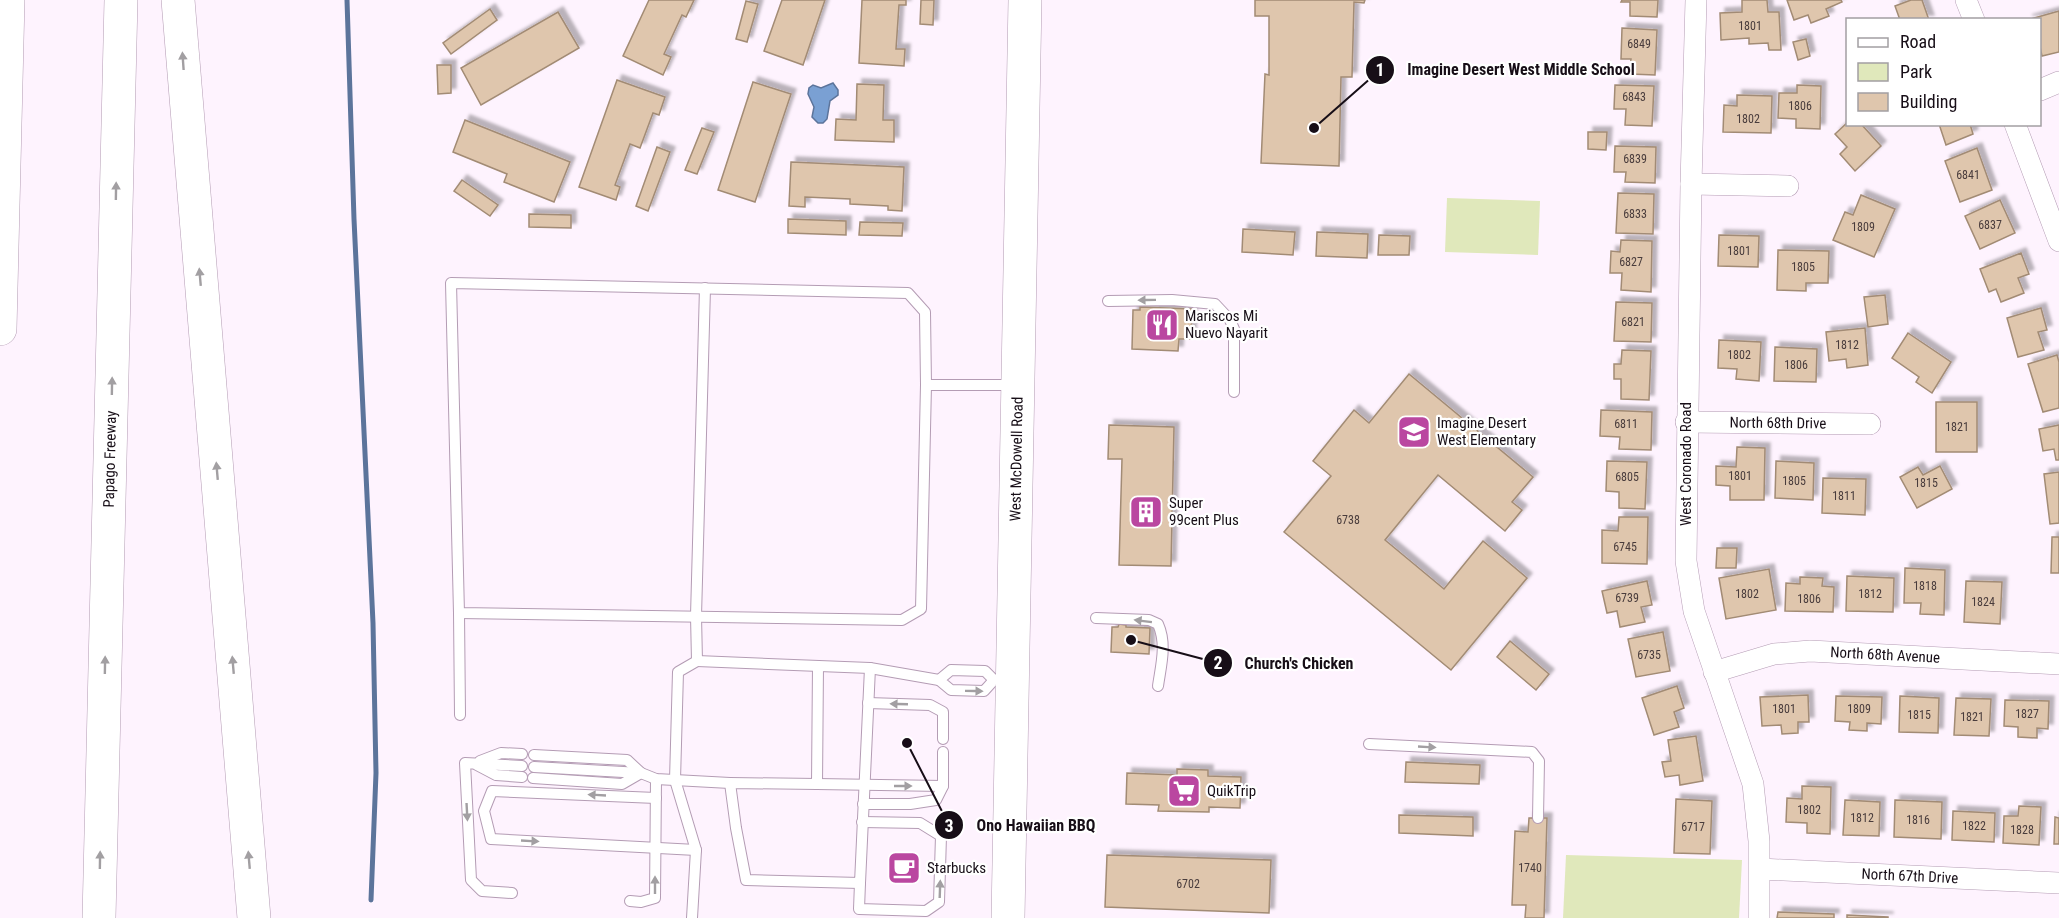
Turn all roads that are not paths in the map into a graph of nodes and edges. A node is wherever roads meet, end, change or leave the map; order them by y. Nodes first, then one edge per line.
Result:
1 (8, 0) edge
2 (121, 0) edge
3 (178, 0) edge
4 (1025, 0) edge
5 (1696, 0) edge
6 (1966, 0) edge
7 (1973, 18) edge
8 (2059, 82) edge
9 (2041, 90) edge
10 (2016, 126) edge
11 (1690, 184) junction
12 (1788, 186) dead end
13 (2059, 241) edge
14 (705, 288) junction
15 (1108, 301) dead end
16 (0, 329) edge
17 (926, 385) junction
18 (1018, 386) junction
19 (1234, 392) dead end
20 (1686, 422) junction
21 (1870, 424) dead end
22 (459, 613) junction
23 (696, 616) junction
24 (1096, 618) dead end
25 (697, 661) junction
26 (2059, 664) edge
27 (818, 666) junction
28 (870, 668) junction
29 (1714, 672) junction
30 (1003, 679) junction
31 (939, 680) junction
32 (1158, 686) dead end
33 (868, 703) junction
34 (460, 715) dead end
35 (943, 739) dead end
36 (1369, 744) dead end
37 (942, 752) dead end
38 (522, 754) dead end
39 (534, 755) dead end
40 (474, 763) junction
41 (641, 773) junction
42 (656, 779) junction
43 (675, 780) junction
44 (730, 783) junction
45 (817, 784) junction
46 (864, 785) junction
47 (943, 786) junction
48 (656, 798) junction
49 (863, 804) junction
50 (1538, 818) dead end
51 (862, 822) junction
52 (469, 837) junction
53 (491, 839) junction
54 (655, 847) junction
55 (696, 850) junction
56 (1760, 869) junction
57 (860, 883) junction
58 (2059, 883) edge
59 (512, 893) dead end
60 (630, 901) dead end
61 (99, 918) edge
62 (254, 918) edge
63 (692, 918) edge
64 (1008, 918) edge
65 (1759, 918) edge

1 - 16 main road
61 -> 2 main road, Papago Freeway
62 -> 3 main road
4 - 18 main road, West McDowell Road
5 - 11 street, West Coronado Road
6 - 7 street
8 - 9 street
10 - 13 street
11 - 12 street
11 - 20 street, West Coronado Road
14 - 17 lane
14 - 22 lane
14 - 23 lane
19 -> 15 lane
17 - 18 lane
17 - 23 lane
18 - 30 main road, West McDowell Road
20 - 21 street, North 68th Drive
20 - 29 street, West Coronado Road
22 - 23 lane
22 - 34 lane
23 - 25 lane
32 -> 24 lane
25 - 27 lane
25 - 43 lane
26 - 29 street, North 68th Avenue
27 - 28 lane
27 - 45 lane
28 - 31 lane
28 - 33 lane
29 - 56 street, West Coronado Road
30 - 31 lane
31 -> 30 lane
30 - 64 main road, West McDowell Road
35 -> 33 lane
33 - 46 lane
36 -> 50 lane
37 - 47 lane
38 - 40 lane
39 - 41 lane
40 - 41 lane
40 -> 52 lane
41 - 42 lane
42 - 43 lane
42 - 48 lane
43 - 44 lane
43 - 55 lane
44 - 45 lane
44 - 57 lane
45 - 46 lane
46 -> 47 lane
46 - 49 lane
47 - 49 lane
48 -> 53 lane
48 - 54 lane
49 - 51 lane
51 - 57 lane
57 -> 51 lane
52 - 53 lane
52 - 59 lane
53 -> 54 lane
54 - 55 lane
60 -> 54 lane
55 - 63 lane
56 - 58 street, North 67th Drive
56 - 65 street, West Coronado Road

